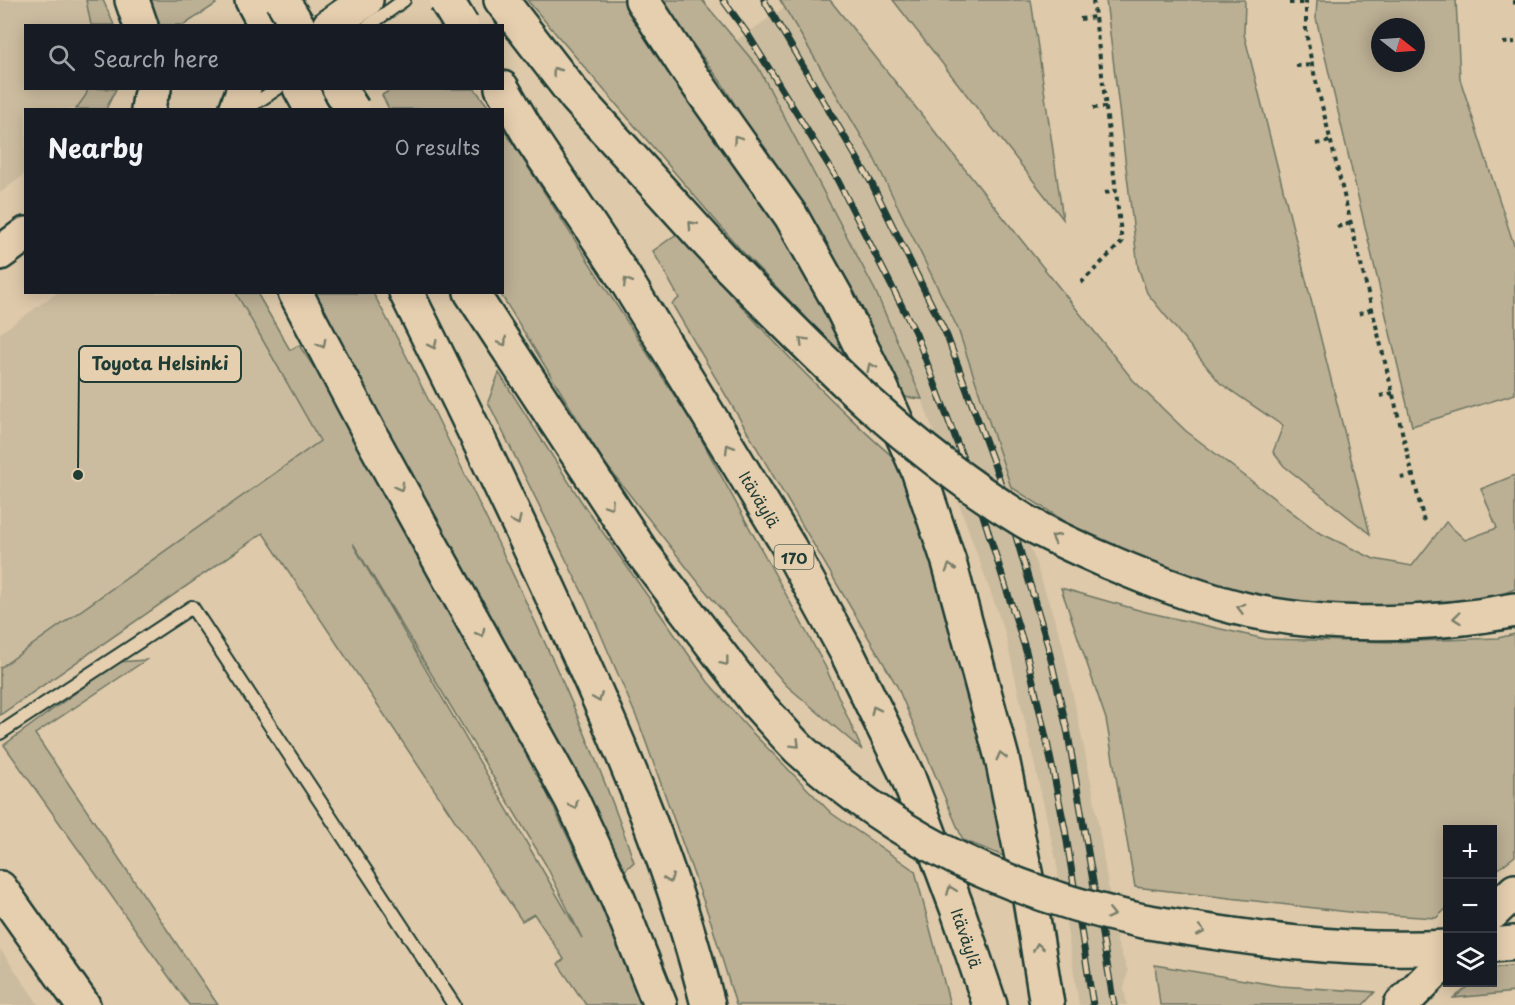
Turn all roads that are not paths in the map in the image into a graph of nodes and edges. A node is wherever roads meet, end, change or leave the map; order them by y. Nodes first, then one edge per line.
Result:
1 (132, 0) edge
2 (252, 0) edge
3 (282, 0) edge
4 (326, 0) edge
5 (366, 0) edge
6 (404, 0) edge
7 (446, 0) edge
8 (501, 0) edge
9 (642, 0) edge
10 (140, 24) edge
11 (265, 24) edge
12 (293, 24) edge
13 (297, 24) edge
14 (331, 24) edge
15 (371, 24) edge
16 (461, 24) edge
17 (243, 90) edge
18 (275, 90) edge
19 (301, 90) edge
20 (340, 90) edge
21 (503, 90) edge
22 (237, 108) edge
23 (249, 108) edge
24 (311, 108) edge
25 (351, 108) edge
26 (24, 235) edge
27 (0, 253) edge
28 (296, 294) edge
29 (407, 294) edge
30 (472, 294) edge
31 (1515, 610) edge
32 (0, 733) edge
33 (0, 888) edge
34 (1515, 891) edge
35 (1497, 908) edge
36 (1515, 942) edge
37 (1497, 944) edge
38 (1443, 947) edge
39 (1443, 963) edge
40 (83, 1005) edge
41 (454, 1005) edge
42 (660, 1005) edge
43 (708, 1005) edge
44 (990, 1005) edge
45 (1047, 1005) edge
46 (1401, 1005) edge

1 - 10 main road
2 - 11 main road
3 - 13 main road, bridge
4 - 12 main road
5 - 14 main road
6 - 15 lane
7 - 16 main road, bridge
31 -> 8 main road, bridge
45 -> 9 main road
17 - 22 main road
18 - 23 lane
19 - 24 main road
20 - 25 main road, bridge
44 -> 21 main road, Itäväylä / 170
26 - 27 main road
28 -> 42 main road
29 -> 43 main road
30 -> 38 main road, bridge
32 - 41 lane
33 - 40 main road
34 - 35 main road
36 - 37 main road
39 - 46 main road

